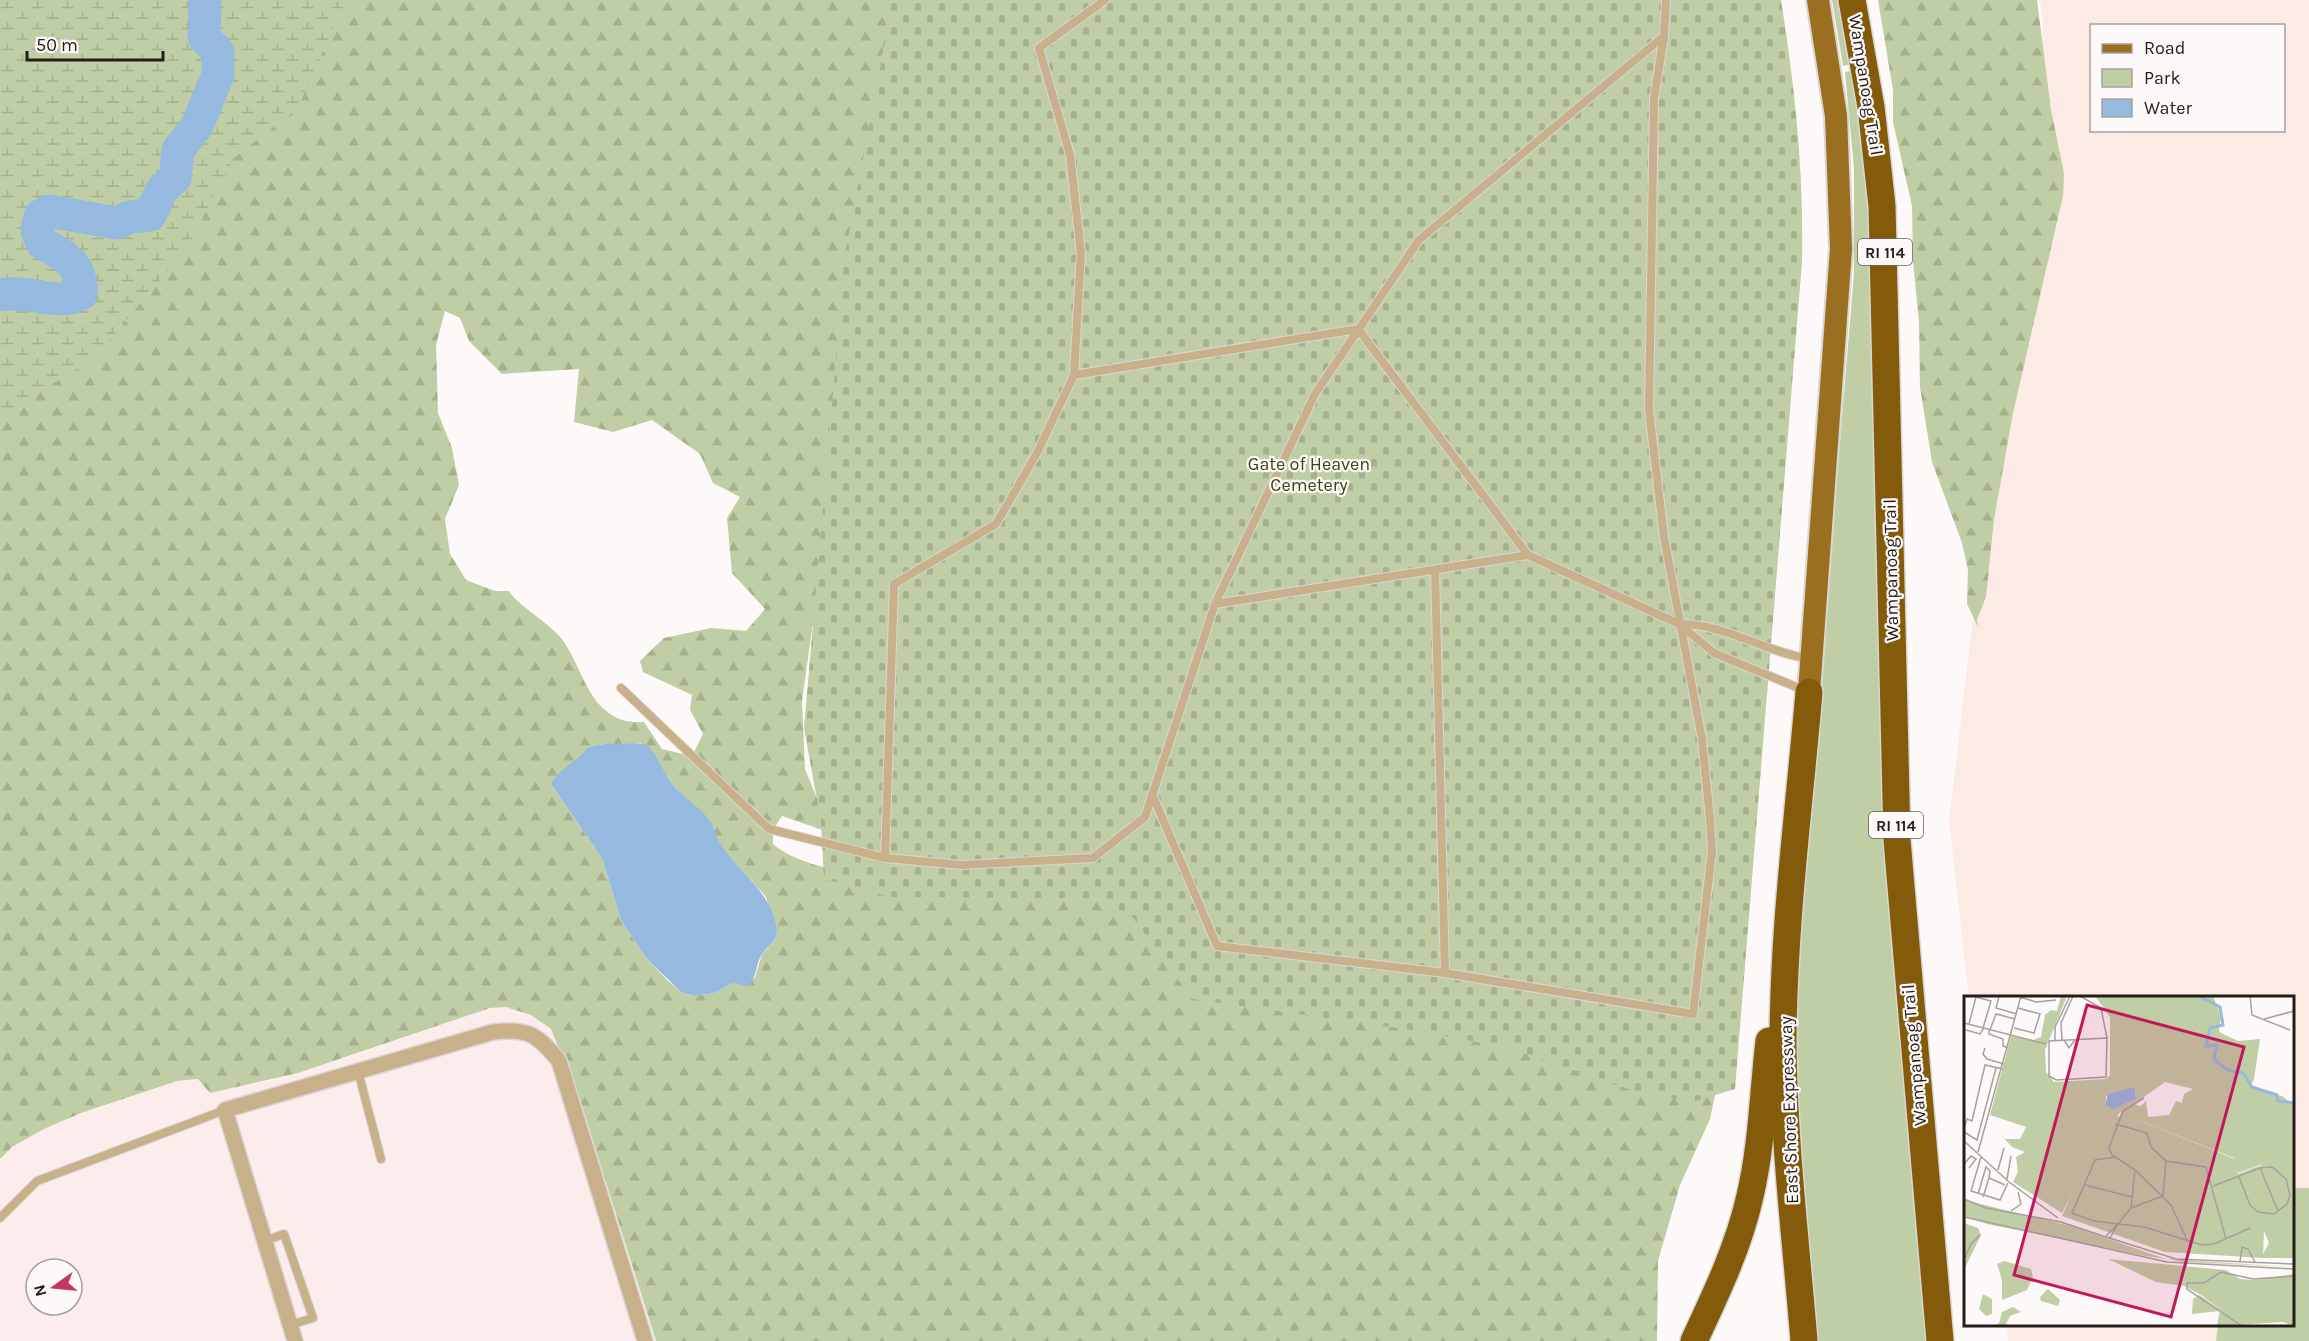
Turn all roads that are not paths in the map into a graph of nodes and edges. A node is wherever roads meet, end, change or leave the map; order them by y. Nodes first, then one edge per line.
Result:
1 (1105, 0) edge
2 (1666, 0) edge
3 (1818, 0) edge
4 (1852, 0) edge
5 (1665, 36) junction
6 (1358, 329) junction
7 (1074, 375) junction
8 (1528, 555) junction
9 (1435, 570) junction
10 (1215, 604) junction
11 (1679, 624) junction
12 (1812, 660) junction
13 (621, 688) dead end
14 (1809, 693) junction
15 (1152, 794) junction
16 (885, 858) junction
17 (1793, 879) junction
18 (1445, 973) junction
19 (358, 1071) junction
20 (225, 1110) junction
21 (1922, 1142) junction
22 (381, 1159) dead end
23 (0, 1218) edge
24 (264, 1241) junction
25 (290, 1325) junction
26 (295, 1341) edge
27 (645, 1341) edge
28 (1694, 1341) edge
29 (1804, 1341) edge
30 (1940, 1341) edge
31 (1958, 1341) edge

1 - 7 lane
2 - 5 lane
3 - 12 main road, Wampanoag Trail / RI 114
4 - 21 highway, Wampanoag Trail / RI 114
5 - 6 lane
5 - 11 lane
6 - 7 lane
6 - 8 lane
6 - 10 lane
7 - 16 lane
8 - 9 lane
8 - 11 lane
9 - 10 lane
9 - 18 lane
10 - 15 lane
11 - 12 lane
11 - 14 lane
11 - 18 lane
12 - 14 main road, Wampanoag Trail / RI 114
13 - 16 lane
14 - 17 highway, Wampanoag Trail / RI 114
15 - 16 lane
15 - 18 lane
17 - 28 highway, RI 114
17 - 29 highway, East Shore Expressway
19 - 20 street
19 - 22 lane
19 - 27 street
20 - 23 lane
20 - 24 street
21 - 30 highway, RI 114
21 - 31 highway
24 - 25 street
24 - 25 lane
25 - 26 street

